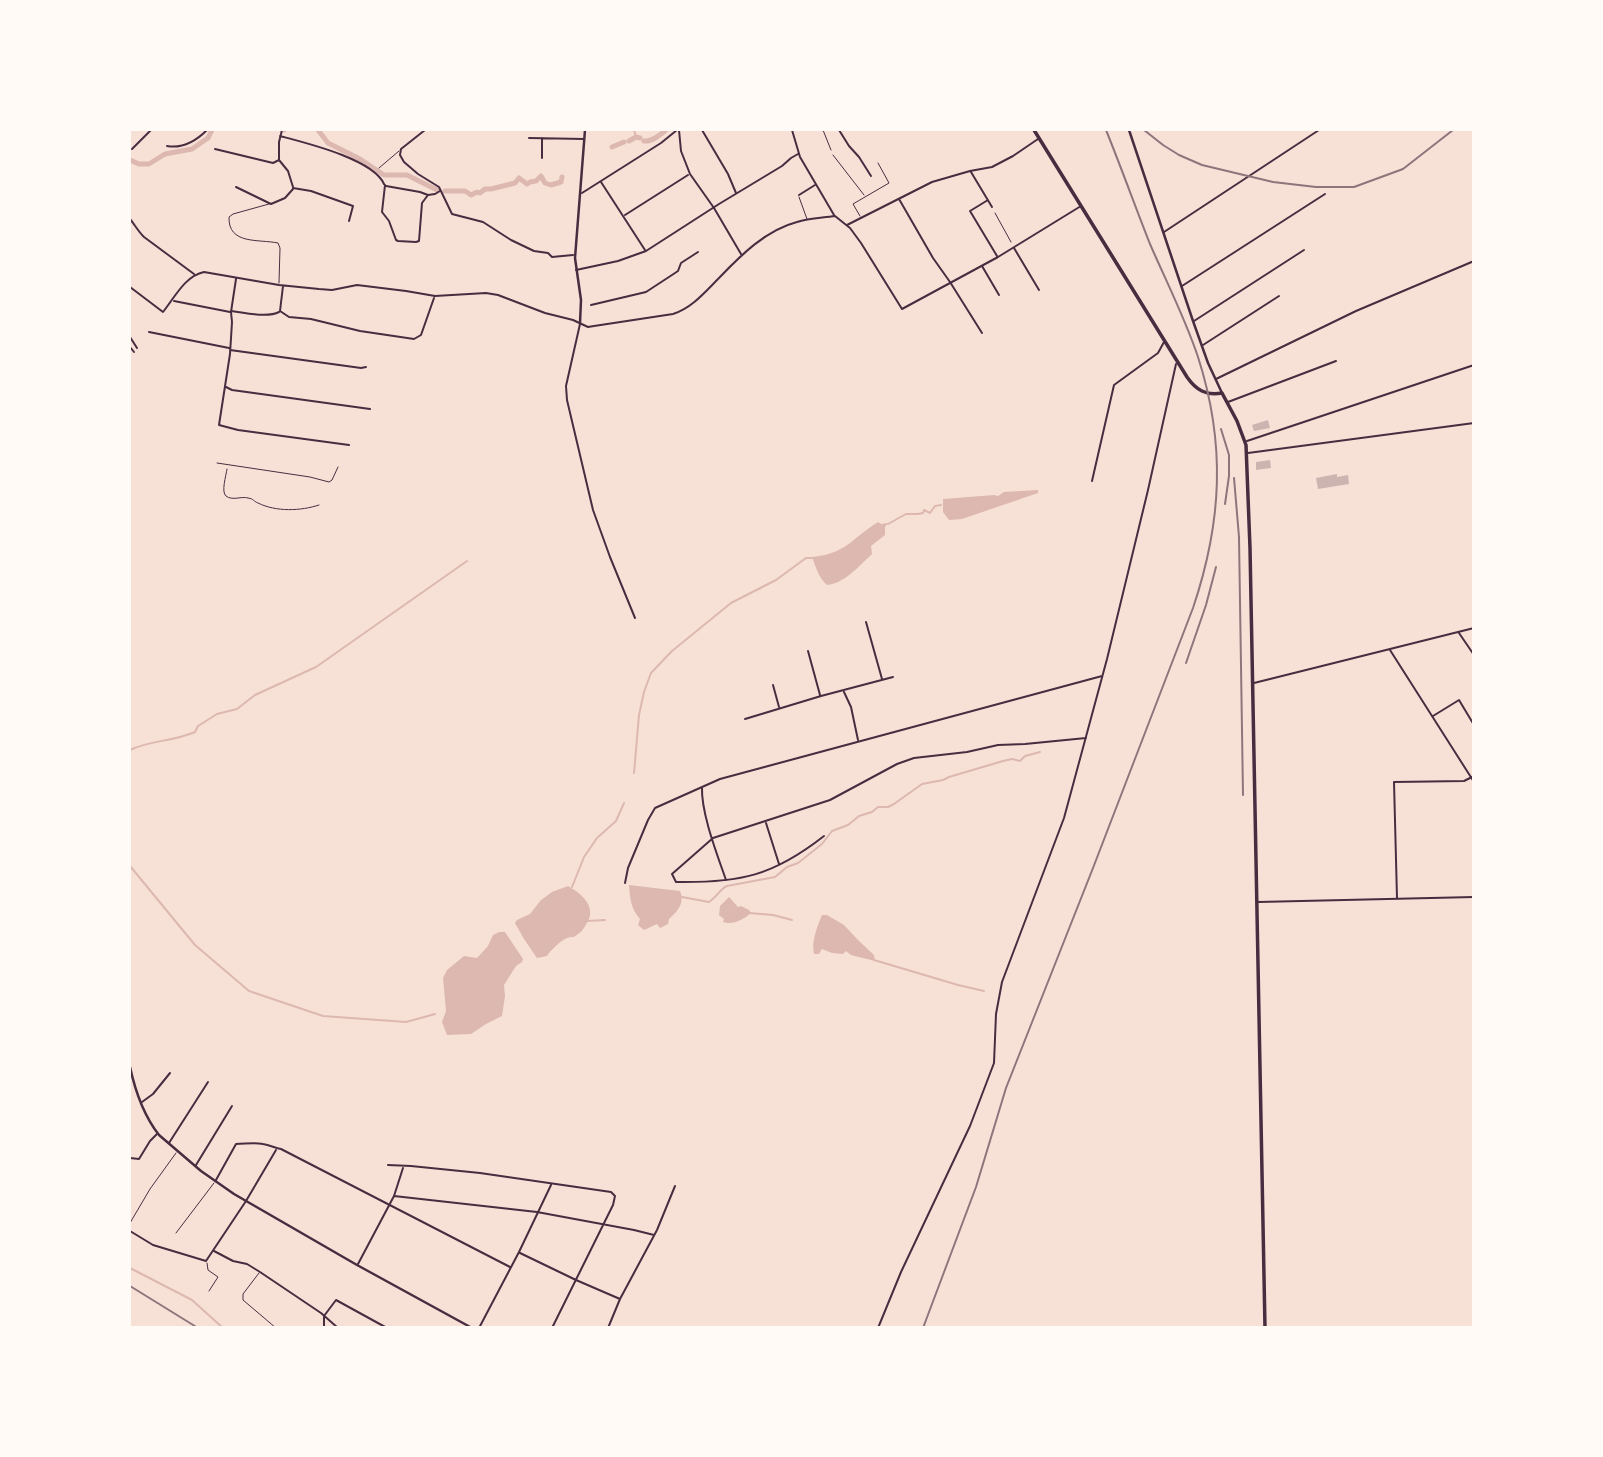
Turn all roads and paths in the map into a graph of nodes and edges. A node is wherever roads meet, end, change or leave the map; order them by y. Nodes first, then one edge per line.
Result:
1 (151, 130) edge
2 (207, 130) edge
3 (282, 130) edge
4 (425, 130) edge
5 (585, 130) edge
6 (678, 130) edge
7 (702, 130) edge
8 (792, 130) edge
9 (823, 130) edge
10 (839, 130) edge
11 (1034, 130) edge
12 (1129, 130) edge
13 (1319, 130) edge
14 (280, 136) junction
15 (529, 138) dead end
16 (542, 138) junction
17 (585, 139) junction
18 (1039, 139) junction
19 (167, 146) dead end
20 (132, 149) dead end
21 (215, 149) dead end
22 (401, 149) junction
23 (798, 154) junction
24 (833, 155) joint
25 (542, 158) dead end
26 (279, 160) junction
27 (878, 163) dead end
28 (379, 168) dead end
29 (970, 171) junction
30 (690, 174) junction
31 (871, 176) dead end
32 (601, 181) junction
33 (816, 184) junction
34 (385, 185) junction
35 (236, 187) dead end
36 (293, 188) junction
37 (441, 191) junction
38 (737, 193) junction
39 (580, 194) junction
40 (1325, 194) dead end
41 (428, 195) junction
42 (799, 195) joint
43 (865, 197) junction
44 (898, 198) junction
45 (988, 200) junction
46 (271, 204) junction
47 (1082, 206) junction
48 (992, 207) joint
49 (713, 208) junction
50 (624, 216) junction
51 (835, 216) junction
52 (861, 218) junction
53 (130, 219) edge
54 (808, 219) junction
55 (349, 220) dead end
56 (846, 226) junction
57 (1163, 233) junction
58 (1013, 247) junction
59 (1304, 250) dead end
60 (646, 251) junction
61 (698, 252) dead end
62 (575, 254) junction
63 (741, 255) junction
64 (998, 257) junction
65 (1474, 261) edge
66 (982, 266) junction
67 (576, 270) junction
68 (194, 275) junction
69 (237, 278) junction
70 (950, 282) junction
71 (279, 285) junction
72 (283, 285) junction
73 (1181, 286) junction
74 (130, 288) edge
75 (1039, 290) dead end
76 (999, 295) dead end
77 (435, 296) junction
78 (1279, 296) dead end
79 (172, 300) junction
80 (591, 305) dead end
81 (280, 311) junction
82 (231, 312) junction
83 (1193, 321) junction
84 (580, 323) junction
85 (149, 332) dead end
86 (982, 333) dead end
87 (130, 337) edge
88 (1165, 341) junction
89 (1202, 345) junction
90 (130, 347) edge
91 (137, 348) dead end
92 (230, 349) junction
93 (134, 352) dead end
94 (1336, 360) dead end
95 (1177, 361) junction
96 (1474, 365) edge
97 (366, 367) dead end
98 (1215, 379) junction
99 (225, 386) junction
100 (1222, 393) junction
101 (1227, 403) junction
102 (370, 409) dead end
103 (1474, 423) edge
104 (1245, 441) junction
105 (349, 445) dead end
106 (1247, 453) junction
107 (217, 463) dead end
108 (226, 465) junction
109 (338, 467) dead end
110 (1092, 481) dead end
111 (319, 505) dead end
112 (635, 618) dead end
113 (866, 622) dead end
114 (1474, 628) edge
115 (1459, 632) junction
116 (1390, 649) junction
117 (808, 651) dead end
118 (1474, 655) edge
119 (1103, 676) junction
120 (893, 677) dead end
121 (882, 680) junction
122 (1252, 683) junction
123 (773, 685) dead end
124 (844, 690) junction
125 (821, 696) junction
126 (779, 708) junction
127 (1432, 716) junction
128 (745, 719) dead end
129 (1474, 725) edge
130 (1086, 738) junction
131 (859, 741) junction
132 (1472, 777) edge
133 (1474, 782) edge
134 (702, 787) junction
135 (766, 821) junction
136 (824, 836) dead end
137 (713, 838) junction
138 (779, 866) junction
139 (726, 881) junction
140 (625, 883) dead end
141 (1474, 897) edge
142 (1397, 899) junction
143 (1257, 902) junction
144 (130, 1067) edge
145 (170, 1073) dead end
146 (208, 1082) dead end
147 (141, 1102) junction
148 (232, 1106) dead end
149 (158, 1134) junction
150 (168, 1143) junction
151 (276, 1149) junction
152 (178, 1152) junction
153 (130, 1158) edge
154 (195, 1166) junction
155 (388, 1166) dead end
156 (404, 1167) junction
157 (216, 1181) junction
158 (551, 1184) junction
159 (675, 1186) dead end
160 (394, 1196) junction
161 (246, 1201) junction
162 (389, 1204) junction
163 (537, 1212) junction
164 (130, 1223) edge
165 (603, 1225) junction
166 (130, 1231) edge
167 (176, 1233) dead end
168 (654, 1235) junction
169 (213, 1251) junction
170 (519, 1252) junction
171 (206, 1261) junction
172 (357, 1265) junction
173 (510, 1267) junction
174 (260, 1272) junction
175 (576, 1280) junction
176 (209, 1291) dead end
177 (621, 1300) junction
178 (324, 1316) junction
179 (276, 1328) edge
180 (324, 1328) edge
181 (338, 1328) edge
182 (387, 1328) edge
183 (472, 1328) edge
184 (479, 1328) edge
185 (552, 1328) edge
186 (608, 1328) edge
187 (878, 1328) edge
188 (1265, 1328) edge

1 - 20 street
2 - 19 street
3 - 14 street
4 - 22 street
5 - 17 street
6 - 30 street
6 - 32 street
7 - 38 street
8 - 23 street
9 - 24 path
10 - 31 street
11 - 18 main road
12 - 57 street
13 - 57 street
14 - 26 street
14 - 34 street
15 - 16 street
16 - 17 street
16 - 25 street
17 - 39 street
18 - 29 street
18 - 47 main road
21 - 26 street
22 - 28 lane
22 - 37 street
23 - 33 street
23 - 38 street
24 - 43 lane
26 - 36 street
27 - 43 lane
29 - 44 street
29 - 45 street
30 - 49 street
30 - 50 street
32 - 39 street
32 - 50 street
33 - 42 street
33 - 51 street
34 - 41 street
34 - 41 street
35 - 46 street
36 - 46 street
36 - 55 street
37 - 41 street
37 - 62 street
38 - 49 street
39 - 62 street
40 - 73 street
42 - 54 lane
43 - 52 lane
44 - 52 street
44 - 70 street
45 - 48 street
45 - 64 street
46 - 71 lane
47 - 58 street
47 - 88 main road
48 - 58 path
49 - 60 street
49 - 63 street
50 - 60 street
51 - 54 street
51 - 56 street
52 - 56 street
53 - 68 street
54 - 63 street
56 - 70 street
57 - 73 street
58 - 64 street
58 - 75 street
59 - 83 street
60 - 67 street
61 - 80 street
62 - 67 street
63 - 84 street
64 - 66 street
65 - 98 street
66 - 70 street
66 - 76 street
67 - 84 street
68 - 69 street
68 - 79 street
69 - 71 street
69 - 82 street
70 - 86 street
71 - 72 street
72 - 77 street
72 - 81 street
73 - 83 street
74 - 79 street
77 - 81 street
77 - 84 street
78 - 89 street
79 - 82 street
81 - 82 street
82 - 92 street
83 - 89 street
84 - 112 street
85 - 92 street
87 - 91 street
88 - 95 main road
88 - 110 street
89 - 98 street
90 - 93 street
92 - 97 street
92 - 99 street
94 - 101 street
95 - 100 main road
95 - 119 street
96 - 104 street
98 - 100 street
99 - 102 street
99 - 105 street
100 - 101 main road
101 - 104 main road
103 - 106 street
104 - 106 main road
106 - 122 main road
107 - 108 lane
108 - 109 lane
108 - 111 path
113 - 121 street
114 - 115 street
115 - 116 street
115 - 118 street
116 - 122 street
116 - 127 street
117 - 125 street
119 - 130 street
119 - 131 street
120 - 121 street
121 - 124 street
122 - 143 main road
123 - 126 street
124 - 125 street
124 - 131 street
125 - 126 street
126 - 128 street
127 - 129 street
127 - 132 street
130 - 135 street
130 - 187 street
131 - 134 street
132 - 133 street
132 - 142 street
134 - 137 street
134 - 140 street
135 - 137 street
135 - 138 street
136 - 138 street
137 - 139 street
137 - 139 street
138 - 139 street
141 - 142 street
142 - 143 street
143 - 188 main road
144 - 147 street
145 - 147 street
146 - 150 street
147 - 149 street
148 - 154 street
149 - 150 street
149 - 153 street
150 - 152 street
151 - 157 street
151 - 161 street
151 - 162 street
152 - 154 street
152 - 164 lane
154 - 157 street
155 - 156 street
156 - 158 street
156 - 160 street
157 - 161 street
157 - 167 lane
158 - 163 street
158 - 165 street
159 - 168 street
160 - 162 street
160 - 163 street
161 - 169 street
161 - 172 street
162 - 172 street
162 - 173 street
163 - 165 street
163 - 170 street
165 - 168 street
165 - 175 street
166 - 171 street
168 - 177 street
169 - 171 street
169 - 174 street
170 - 173 street
170 - 175 street
171 - 176 lane
172 - 183 street
173 - 184 street
174 - 178 street
174 - 179 lane
175 - 177 street
175 - 185 street
177 - 186 street
178 - 180 street
178 - 181 street
178 - 182 street

